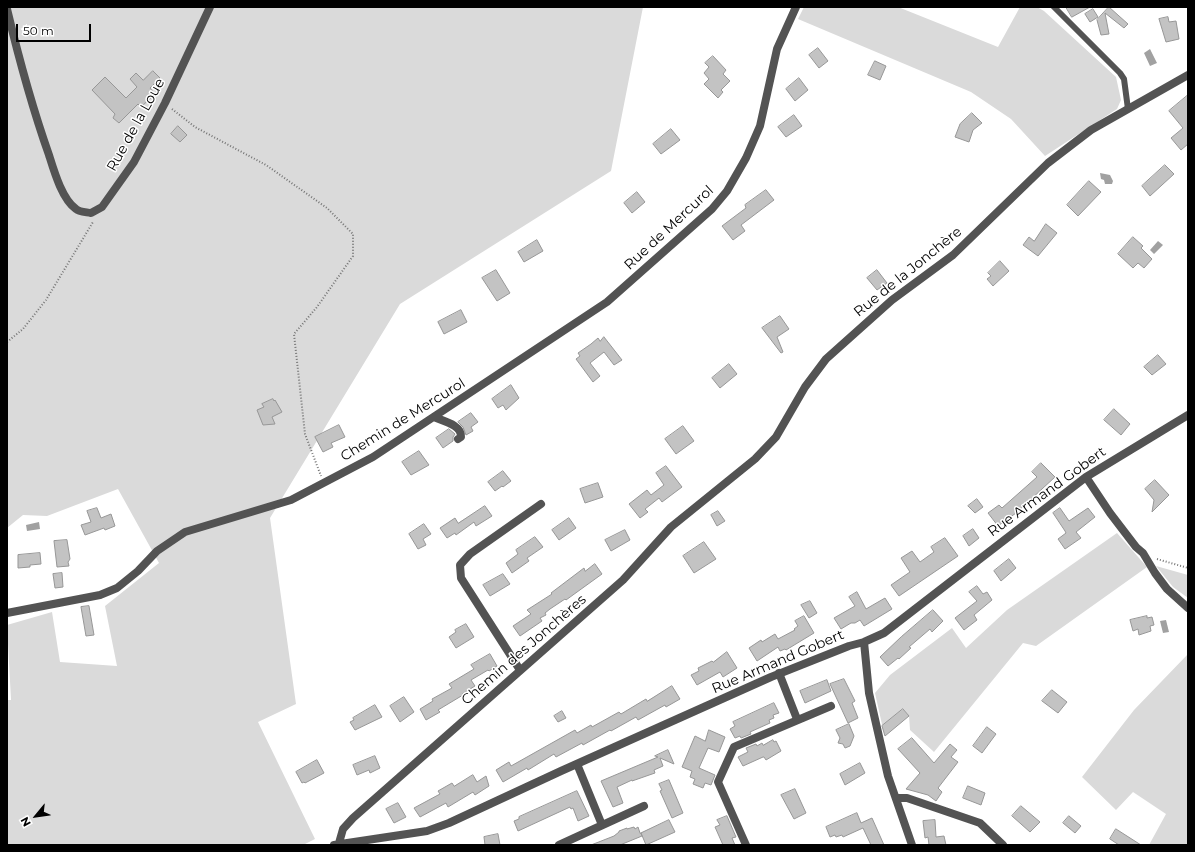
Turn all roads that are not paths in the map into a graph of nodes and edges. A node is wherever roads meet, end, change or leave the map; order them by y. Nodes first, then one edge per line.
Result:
1 (210, 7) edge
2 (796, 7) edge
3 (1054, 7) edge
4 (7, 9) edge
5 (1188, 75) edge
6 (1128, 109) junction
7 (486, 383) joint
8 (1188, 415) edge
9 (434, 418) junction
10 (458, 439) dead end
11 (1086, 477) junction
12 (730, 479) joint
13 (541, 504) dead end
14 (1188, 608) edge
15 (7, 613) edge
16 (864, 642) junction
17 (520, 670) junction
18 (779, 673) junction
19 (831, 706) dead end
20 (798, 719) junction
21 (577, 764) junction
22 (896, 798) junction
23 (644, 806) dead end
24 (602, 825) junction
25 (336, 844) edge
26 (559, 845) edge
27 (746, 845) edge
28 (912, 845) edge
29 (1003, 845) edge

1 - 4 street, Rue de la Loue
2 - 7 street, Rue de Mercurol
3 - 6 lane
5 - 6 street, Rue de la Jonchère
6 - 12 street, Rue de la Jonchère
7 - 9 street, Chemin de Mercurol
8 - 11 street, Rue Armand Gobert
9 - 10 street
9 - 15 street, Chemin de Mercurol
11 - 14 street
11 - 16 street, Rue Armand Gobert
12 - 17 street, Chemin des Jonchères
13 - 17 street
16 - 18 street, Rue Armand Gobert
16 - 22 street
17 - 25 street, Chemin des Jonchères
18 - 20 street
18 - 21 street, Rue Armand Gobert
19 - 20 street
20 - 27 street
21 - 24 street
21 - 25 street, Rue Armand Gobert
22 - 28 street
22 - 29 street
23 - 24 street
24 - 26 street

